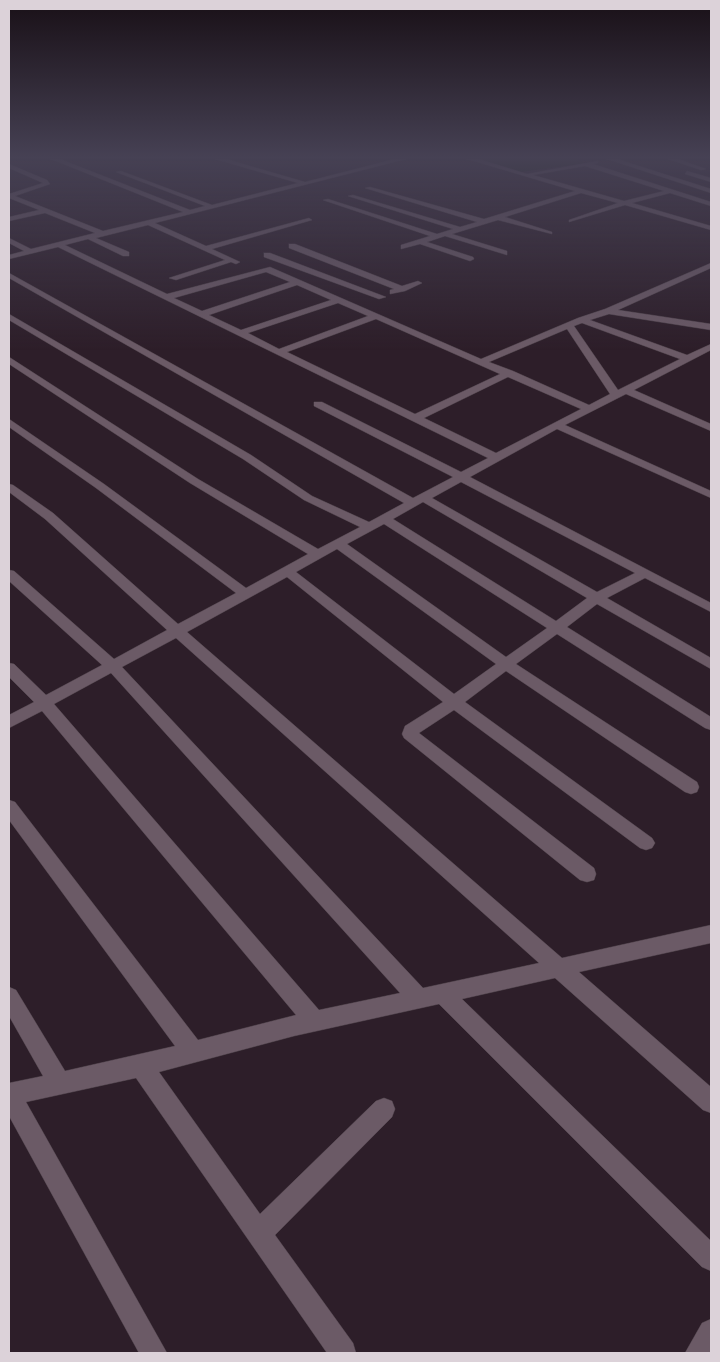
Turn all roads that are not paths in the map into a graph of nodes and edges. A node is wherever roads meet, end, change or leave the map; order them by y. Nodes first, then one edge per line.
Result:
1 (74, 223) edge
2 (146, 223) edge
3 (149, 223) edge
4 (300, 223) edge
5 (377, 223) edge
6 (395, 223) edge
7 (442, 223) edge
8 (477, 223) edge
9 (515, 223) edge
10 (692, 223) edge
11 (368, 225) dead end
12 (460, 228) junction
13 (711, 228) edge
14 (550, 233) dead end
15 (102, 234) junction
16 (440, 235) junction
17 (89, 237) junction
18 (9, 240) edge
19 (420, 242) junction
20 (59, 245) junction
21 (292, 246) dead end
22 (404, 247) dead end
23 (206, 248) junction
24 (31, 252) junction
25 (504, 253) dead end
26 (126, 254) dead end
27 (267, 255) dead end
28 (9, 258) edge
29 (470, 259) dead end
30 (711, 265) edge
31 (9, 275) edge
32 (173, 278) dead end
33 (298, 282) junction
34 (418, 283) dead end
35 (402, 289) junction
36 (382, 296) junction
37 (167, 298) junction
38 (339, 300) junction
39 (355, 307) junction
40 (608, 310) junction
41 (202, 314) junction
42 (377, 316) junction
43 (9, 317) edge
44 (581, 320) junction
45 (569, 325) junction
46 (711, 327) edge
47 (240, 333) junction
48 (711, 347) edge
49 (279, 352) junction
50 (688, 359) junction
51 (9, 360) edge
52 (483, 361) junction
53 (510, 373) junction
54 (621, 393) junction
55 (318, 404) dead end
56 (589, 409) junction
57 (416, 418) junction
58 (9, 422) edge
59 (557, 426) junction
60 (711, 428) edge
61 (497, 458) junction
62 (461, 478) junction
63 (9, 487) edge
64 (711, 495) edge
65 (418, 500) junction
66 (384, 519) junction
67 (370, 527) junction
68 (338, 544) junction
69 (318, 554) junction
70 (287, 571) junction
71 (645, 574) junction
72 (13, 583) edge
73 (246, 594) junction
74 (597, 598) junction
75 (711, 608) edge
76 (556, 627) junction
77 (178, 632) junction
78 (506, 664) junction
79 (711, 664) edge
80 (113, 666) junction
81 (9, 668) edge
82 (454, 702) junction
83 (44, 703) junction
84 (9, 722) edge
85 (711, 724) edge
86 (691, 787) dead end
87 (9, 807) edge
88 (646, 843) dead end
89 (586, 874) dead end
90 (711, 934) edge
91 (557, 968) junction
92 (443, 994) junction
93 (9, 997) edge
94 (419, 998) junction
95 (316, 1022) junction
96 (193, 1052) junction
97 (141, 1066) junction
98 (60, 1083) junction
99 (9, 1094) edge
100 (711, 1102) edge
101 (384, 1108) dead end
102 (259, 1233) junction
103 (711, 1258) edge
104 (711, 1332) edge
105 (154, 1353) edge
106 (343, 1353) edge
107 (698, 1353) edge

1 - 15 street
2 - 15 street
3 - 23 street
4 - 23 street
5 - 11 street
6 - 16 street
7 - 12 street
8 - 12 street
9 - 14 street
10 - 13 street
12 - 16 street
15 - 17 street
16 - 19 street
16 - 25 street
17 - 20 street
17 - 26 street
18 - 24 street
19 - 22 street
19 - 29 street
20 - 24 street
20 - 37 street
21 - 35 street
23 - 32 street
24 - 28 street
27 - 36 street
30 - 40 street
31 - 65 street
33 - 37 street
33 - 38 street
33 - 41 street
34 - 35 street
35 - 36 street
36 - 39 street
37 - 41 street
38 - 39 street
38 - 47 street
39 - 42 street
40 - 44 street
40 - 46 street
41 - 47 street
42 - 49 street
42 - 52 street
43 - 67 street
44 - 45 street
44 - 50 street
45 - 52 street
45 - 54 street
47 - 49 street
48 - 50 street
49 - 57 street
50 - 54 street
51 - 69 street
52 - 53 street
53 - 56 street
53 - 57 street
54 - 56 street
54 - 60 street
55 - 62 street
56 - 59 street
57 - 61 street
58 - 73 street
59 - 61 street
59 - 64 street
61 - 62 street
62 - 65 street
62 - 71 street
63 - 77 street
65 - 66 street
65 - 74 street
66 - 67 street
66 - 76 street
67 - 68 street
68 - 69 street
68 - 78 street
69 - 70 street
70 - 73 street
70 - 82 street
71 - 74 street
71 - 75 street
72 - 80 street
73 - 77 street
74 - 76 street
74 - 79 street
76 - 78 street
76 - 85 street
77 - 80 street
77 - 91 street
78 - 82 street
78 - 86 street
80 - 83 street
80 - 94 street
81 - 83 street
82 - 88 street
82 - 89 street
83 - 84 street
83 - 95 street
87 - 96 street
90 - 91 street
91 - 92 street
91 - 100 street
92 - 94 street
92 - 103 street
93 - 98 street
94 - 95 street
95 - 96 street
96 - 97 street
97 - 98 street
97 - 102 street
98 - 99 street
99 - 105 street
101 - 102 street
102 - 106 street
104 - 107 street

